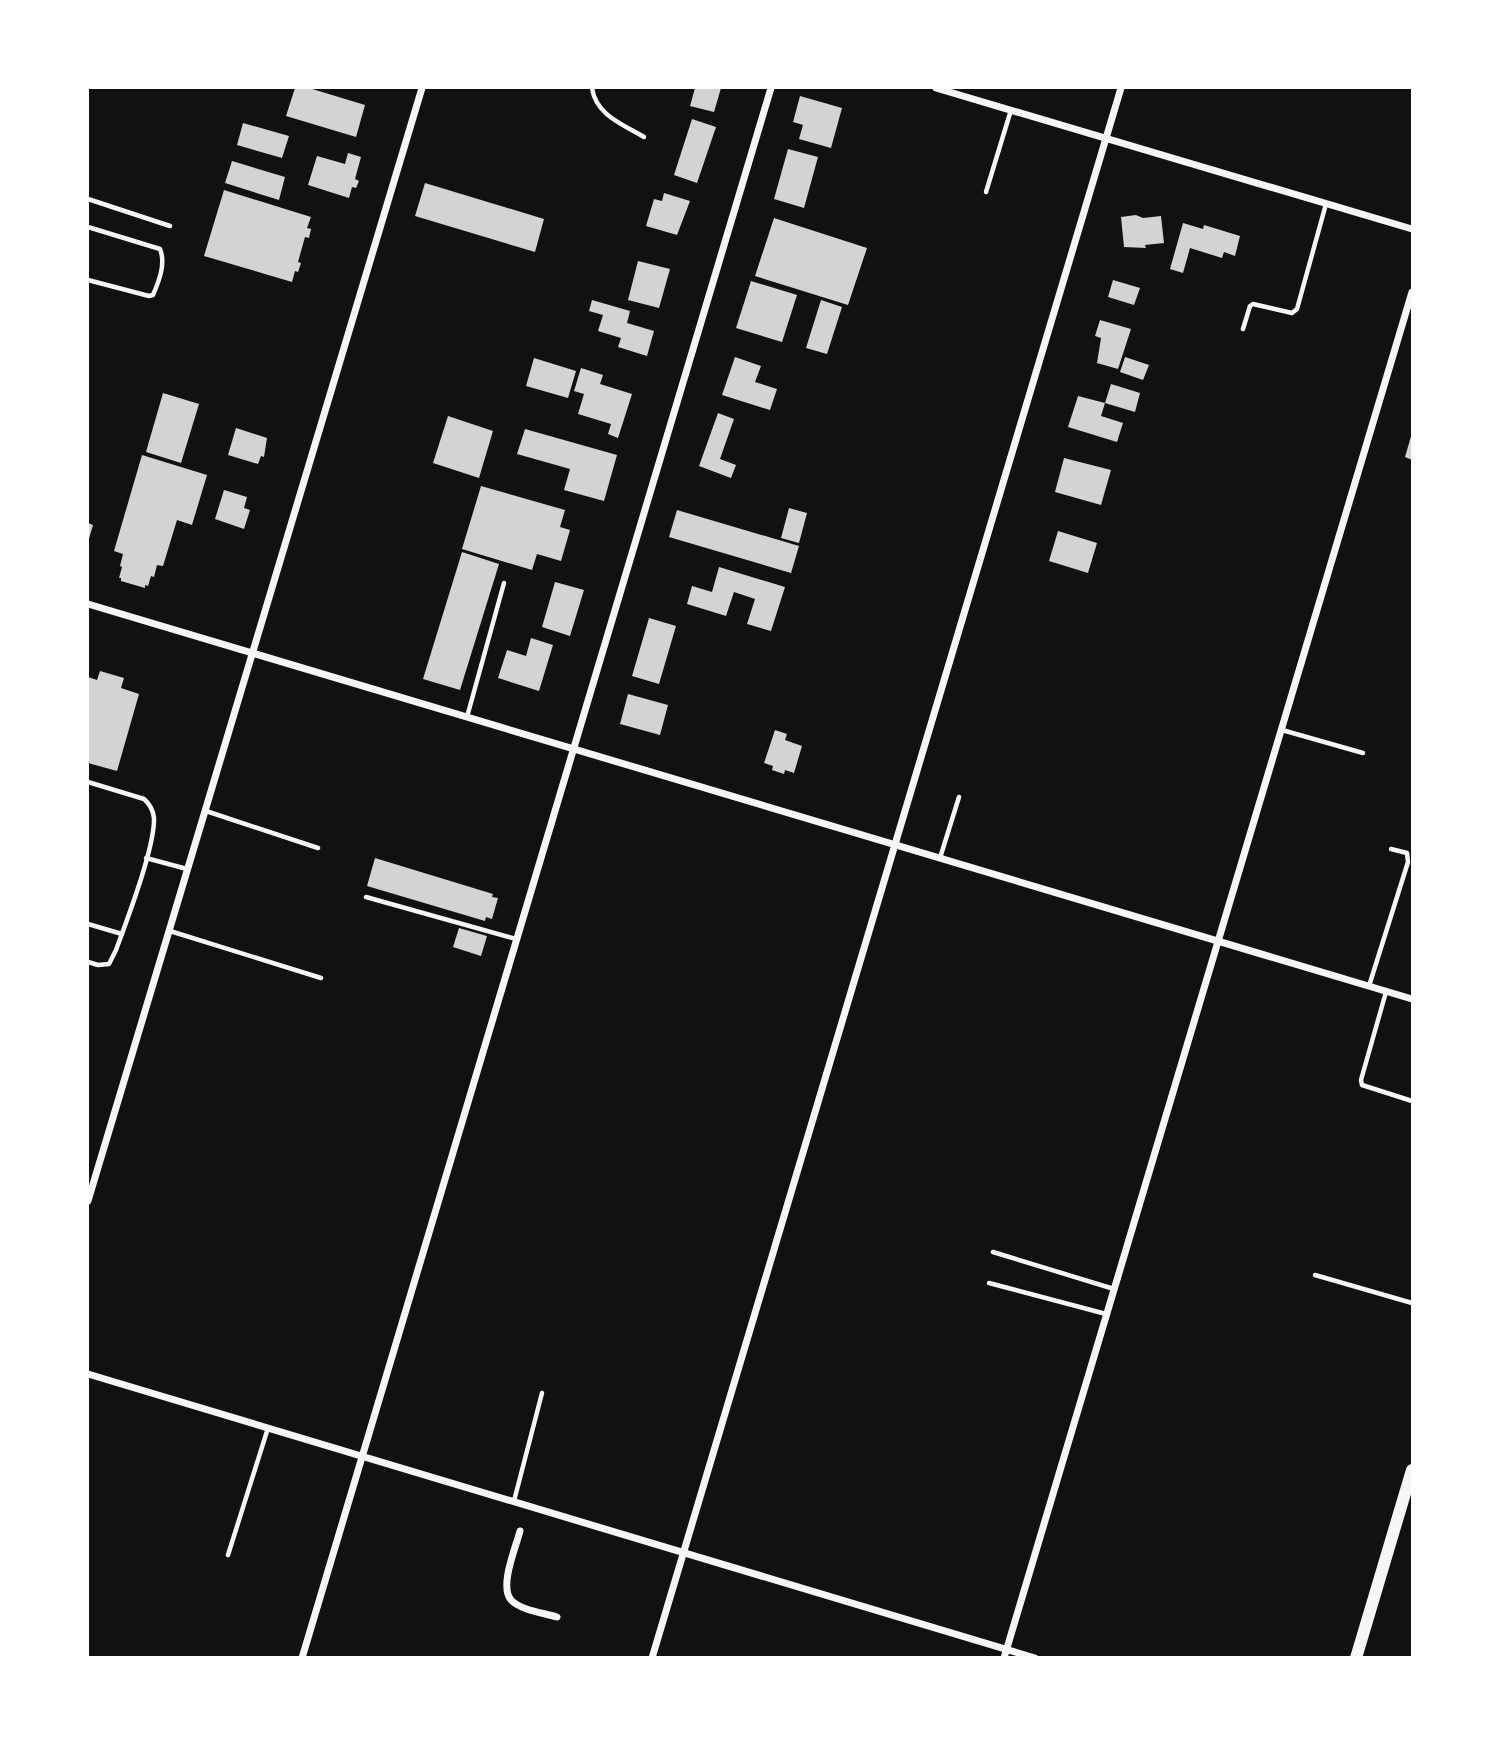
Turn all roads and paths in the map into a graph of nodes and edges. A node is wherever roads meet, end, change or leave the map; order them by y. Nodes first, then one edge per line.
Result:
1 (422, 88) edge
2 (592, 88) edge
3 (771, 88) edge
4 (936, 88) edge
5 (1121, 88) edge
6 (1011, 109) junction
7 (644, 137) dead end
8 (1107, 137) junction
9 (986, 191) dead end
10 (88, 199) edge
11 (1326, 203) junction
12 (170, 226) dead end
13 (88, 227) edge
14 (1412, 229) edge
15 (88, 280) edge
16 (1412, 292) edge
17 (1243, 329) dead end
18 (504, 583) dead end
19 (88, 604) edge
20 (252, 653) junction
21 (467, 716) junction
22 (1281, 729) junction
23 (574, 748) junction
24 (1363, 753) dead end
25 (88, 782) edge
26 (959, 797) dead end
27 (205, 811) junction
28 (894, 844) junction
29 (318, 848) dead end
30 (1391, 849) dead end
31 (146, 858) junction
32 (940, 858) junction
33 (187, 869) junction
34 (366, 897) dead end
35 (88, 924) edge
36 (169, 931) junction
37 (122, 934) junction
38 (517, 939) junction
39 (1217, 941) junction
40 (88, 962) edge
41 (321, 978) dead end
42 (1369, 986) junction
43 (1386, 991) junction
44 (1412, 999) edge
45 (1412, 1101) edge
46 (88, 1202) edge
47 (993, 1252) dead end
48 (1315, 1275) dead end
49 (989, 1283) dead end
50 (1114, 1289) junction
51 (1412, 1303) edge
52 (1106, 1314) junction
53 (88, 1374) edge
54 (542, 1393) dead end
55 (268, 1428) junction
56 (362, 1456) junction
57 (1412, 1469) edge
58 (514, 1501) junction
59 (520, 1531) dead end
60 (684, 1552) junction
61 (228, 1555) dead end
62 (557, 1618) dead end
63 (1005, 1653) edge
64 (302, 1657) edge
65 (652, 1657) edge
66 (1035, 1657) edge
67 (1356, 1657) edge

1 - 20 street
2 - 7 lane
3 - 23 street
4 - 6 street
5 - 8 street
6 - 8 street
6 - 9 lane
8 - 11 street
8 - 28 street
10 - 12 lane
11 - 14 street
11 - 17 lane
13 - 15 lane
16 - 22 street
18 - 21 lane
19 - 20 street
20 - 21 street
20 - 27 street
21 - 23 street
22 - 24 lane
22 - 39 street
23 - 28 street
23 - 38 street
25 - 31 lane
26 - 32 lane
27 - 29 lane
27 - 33 street
28 - 32 street
28 - 60 street
30 - 42 lane
31 - 33 lane
31 - 37 lane
32 - 39 street
33 - 36 street
34 - 38 lane
35 - 37 lane
36 - 41 lane
36 - 46 street
37 - 40 lane
38 - 56 street
39 - 42 street
39 - 50 street
42 - 43 street
43 - 44 street
43 - 45 lane
47 - 50 lane
48 - 51 lane
49 - 52 lane
50 - 52 street
52 - 63 street
53 - 55 street
54 - 58 lane
55 - 56 street
55 - 61 lane
56 - 58 street
56 - 64 street
57 - 67 street
58 - 60 street
59 - 62 street
60 - 63 street
60 - 65 street
63 - 66 street

